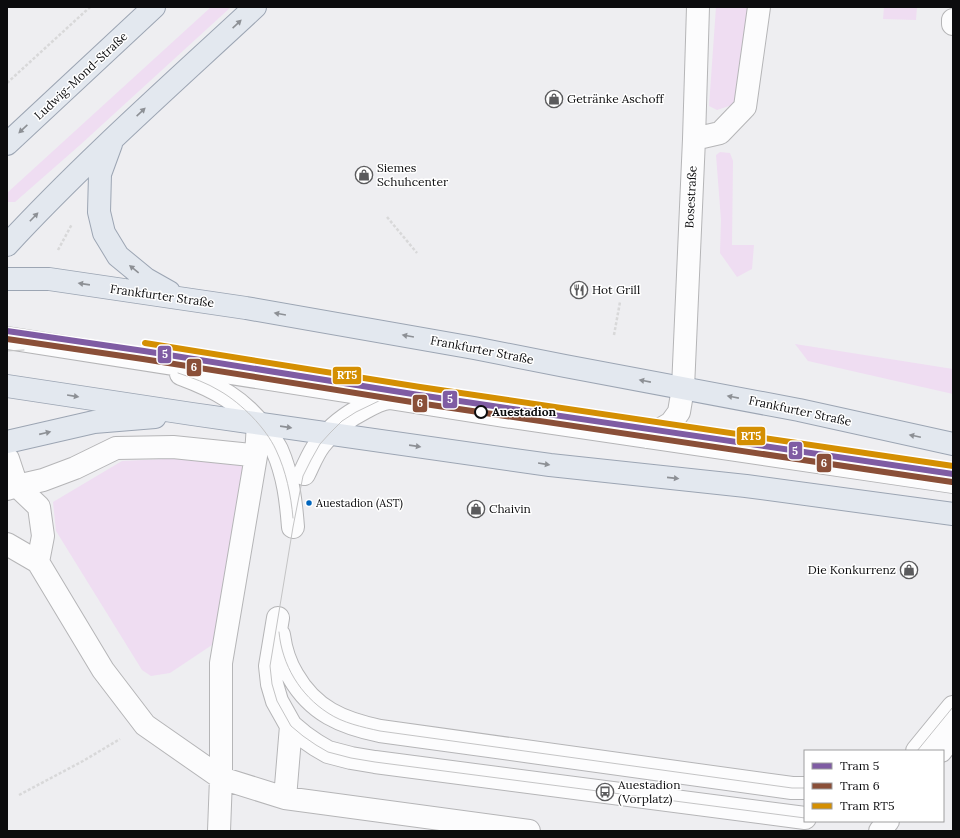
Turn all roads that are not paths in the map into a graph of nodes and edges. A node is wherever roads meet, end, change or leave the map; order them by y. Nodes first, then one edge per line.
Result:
1 (154, 7) edge
2 (255, 7) edge
3 (698, 7) edge
4 (759, 7) edge
5 (953, 20) edge
6 (953, 24) edge
7 (112, 138) junction
8 (694, 139) junction
9 (7, 144) edge
10 (7, 245) edge
11 (7, 279) edge
12 (178, 298) junction
13 (7, 338) edge
14 (171, 363) junction
15 (7, 386) edge
16 (683, 388) junction
17 (389, 398) junction
18 (192, 414) junction
19 (258, 423) junction
20 (614, 432) junction
21 (330, 433) junction
22 (647, 437) junction
23 (953, 444) edge
24 (8, 450) edge
25 (251, 455) dead end
26 (304, 474) dead end
27 (953, 482) edge
28 (12, 488) edge
29 (953, 514) edge
30 (293, 527) dead end
31 (7, 544) edge
32 (38, 562) junction
33 (953, 707) edge
34 (291, 726) junction
35 (953, 735) edge
36 (918, 750) edge
37 (942, 750) edge
38 (221, 778) junction
39 (804, 788) edge
40 (285, 798) junction
41 (804, 818) edge
42 (887, 822) edge
43 (219, 831) edge
44 (529, 831) edge
45 (880, 831) edge

1 -> 9 main road, Ludwig-Mond-Straße
7 -> 2 main road
3 - 8 street, Bosestraße
4 - 8 street
5 - 6 street
10 -> 7 main road
12 -> 7 main road
8 - 16 street, Bosestraße
12 -> 11 main road, Frankfurter Straße
16 -> 12 main road, Frankfurter Straße
13 - 14 street
14 - 17 street
14 - 19 street
15 -> 18 main road
16 - 20 street
16 - 22 street
23 -> 16 main road, Frankfurter Straße
17 - 20 street
17 - 21 street
18 - 19 main road
24 -> 18 main road
19 -> 21 main road
19 - 30 street
19 - 38 street
20 - 22 street
21 - 26 street
21 -> 29 main road
22 - 27 street
24 - 28 street
25 - 28 street
28 - 32 street
31 - 32 street
32 - 38 street
33 - 36 street
34 - 39 street
34 - 40 street
34 - 41 street
35 - 37 street
38 - 40 street
38 - 43 street
40 - 44 street
42 - 45 street

